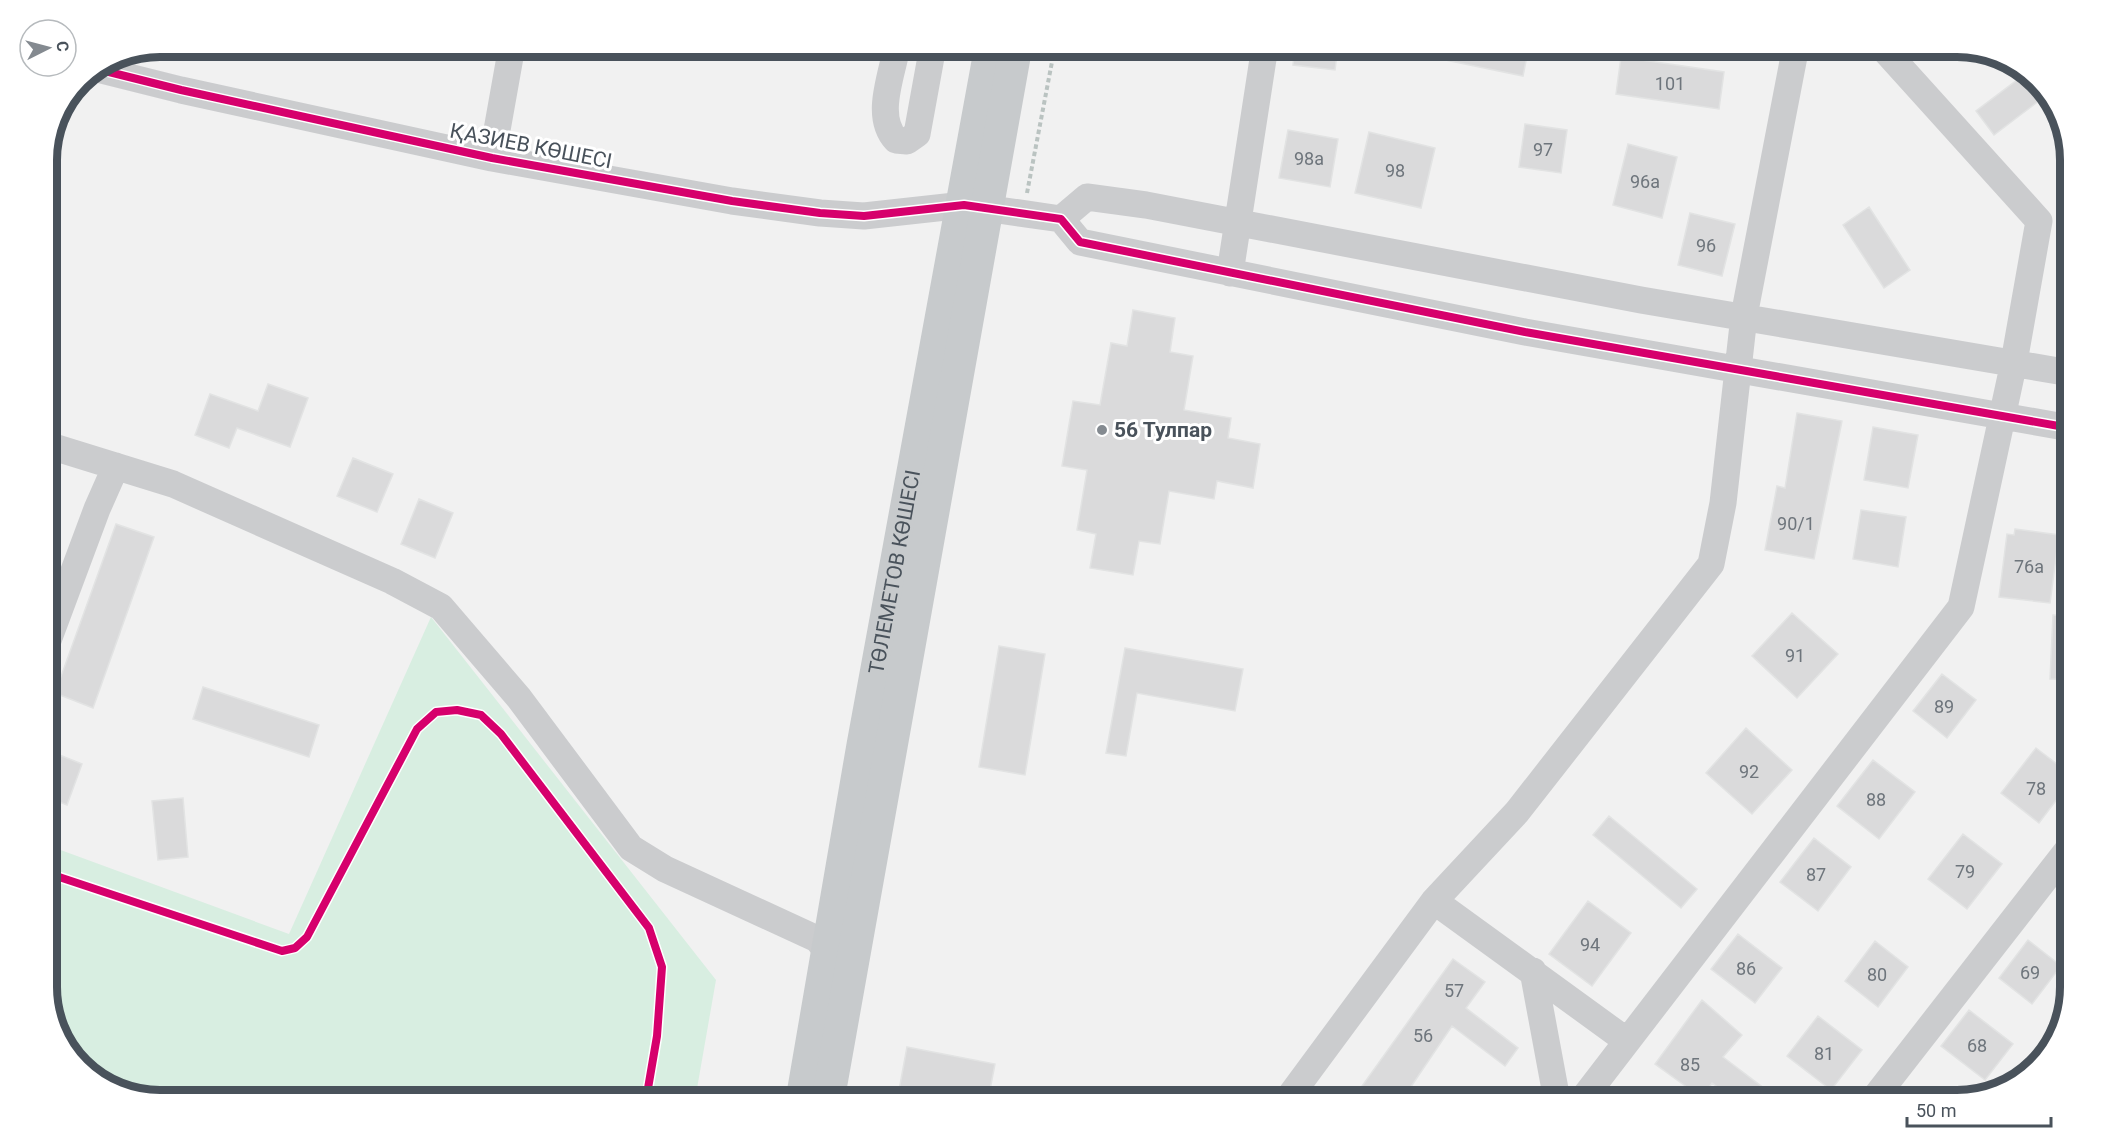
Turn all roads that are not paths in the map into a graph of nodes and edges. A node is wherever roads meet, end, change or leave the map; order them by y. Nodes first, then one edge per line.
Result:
1 (510, 57) edge
2 (895, 57) edge
3 (931, 57) edge
4 (990, 57) edge
5 (1013, 57) edge
6 (1263, 57) edge
7 (1794, 57) edge
8 (1891, 57) edge
9 (108, 72) edge
10 (492, 158) junction
11 (976, 207) junction
12 (1061, 219) junction
13 (1239, 222) junction
14 (1230, 273) junction
15 (1744, 316) junction
16 (2014, 362) junction
17 (1737, 370) junction
18 (2060, 371) edge
19 (2003, 415) junction
20 (2060, 426) edge
21 (57, 448) edge
22 (116, 466) junction
23 (906, 586) junction
24 (57, 616) edge
25 (2060, 860) edge
26 (1434, 902) junction
27 (826, 950) junction
28 (1533, 971) junction
29 (1627, 1041) junction
30 (804, 1090) edge
31 (830, 1090) edge
32 (1295, 1090) edge
33 (1555, 1090) edge
34 (1590, 1090) edge
35 (1882, 1090) edge

1 - 10 street
2 - 3 street
4 - 11 main road, ТӨЛЕМЕТОВ КӨШЕСІ
5 - 11 main road, ТӨЛЕМЕТОВ КӨШЕСІ
6 - 13 street
7 - 15 street
8 - 16 street
9 - 10 street, ҚАЗИЕВ КӨШЕСІ
10 - 11 street, ҚАЗИЕВ КӨШЕСІ
11 - 12 street, ҚАЗИЕВ КӨШЕСІ
11 - 23 main road, ТӨЛЕМЕТОВ КӨШЕСІ
12 - 13 street
12 - 14 street
13 - 14 street
13 - 15 street
14 - 17 street
15 - 16 street
15 - 17 street
16 - 18 street
16 - 19 street
17 - 19 street
17 - 26 street
19 - 20 street
19 - 29 street
21 - 22 street
22 - 24 street
22 - 27 street
23 - 27 main road, ТӨЛЕМЕТОВ КӨШЕСІ
23 - 31 main road, ТӨЛЕМЕТОВ КӨШЕСІ
25 - 35 street
26 - 28 street
26 - 32 street
27 - 30 main road, ТӨЛЕМЕТОВ КӨШЕСІ
28 - 29 street
28 - 33 street
29 - 34 street

